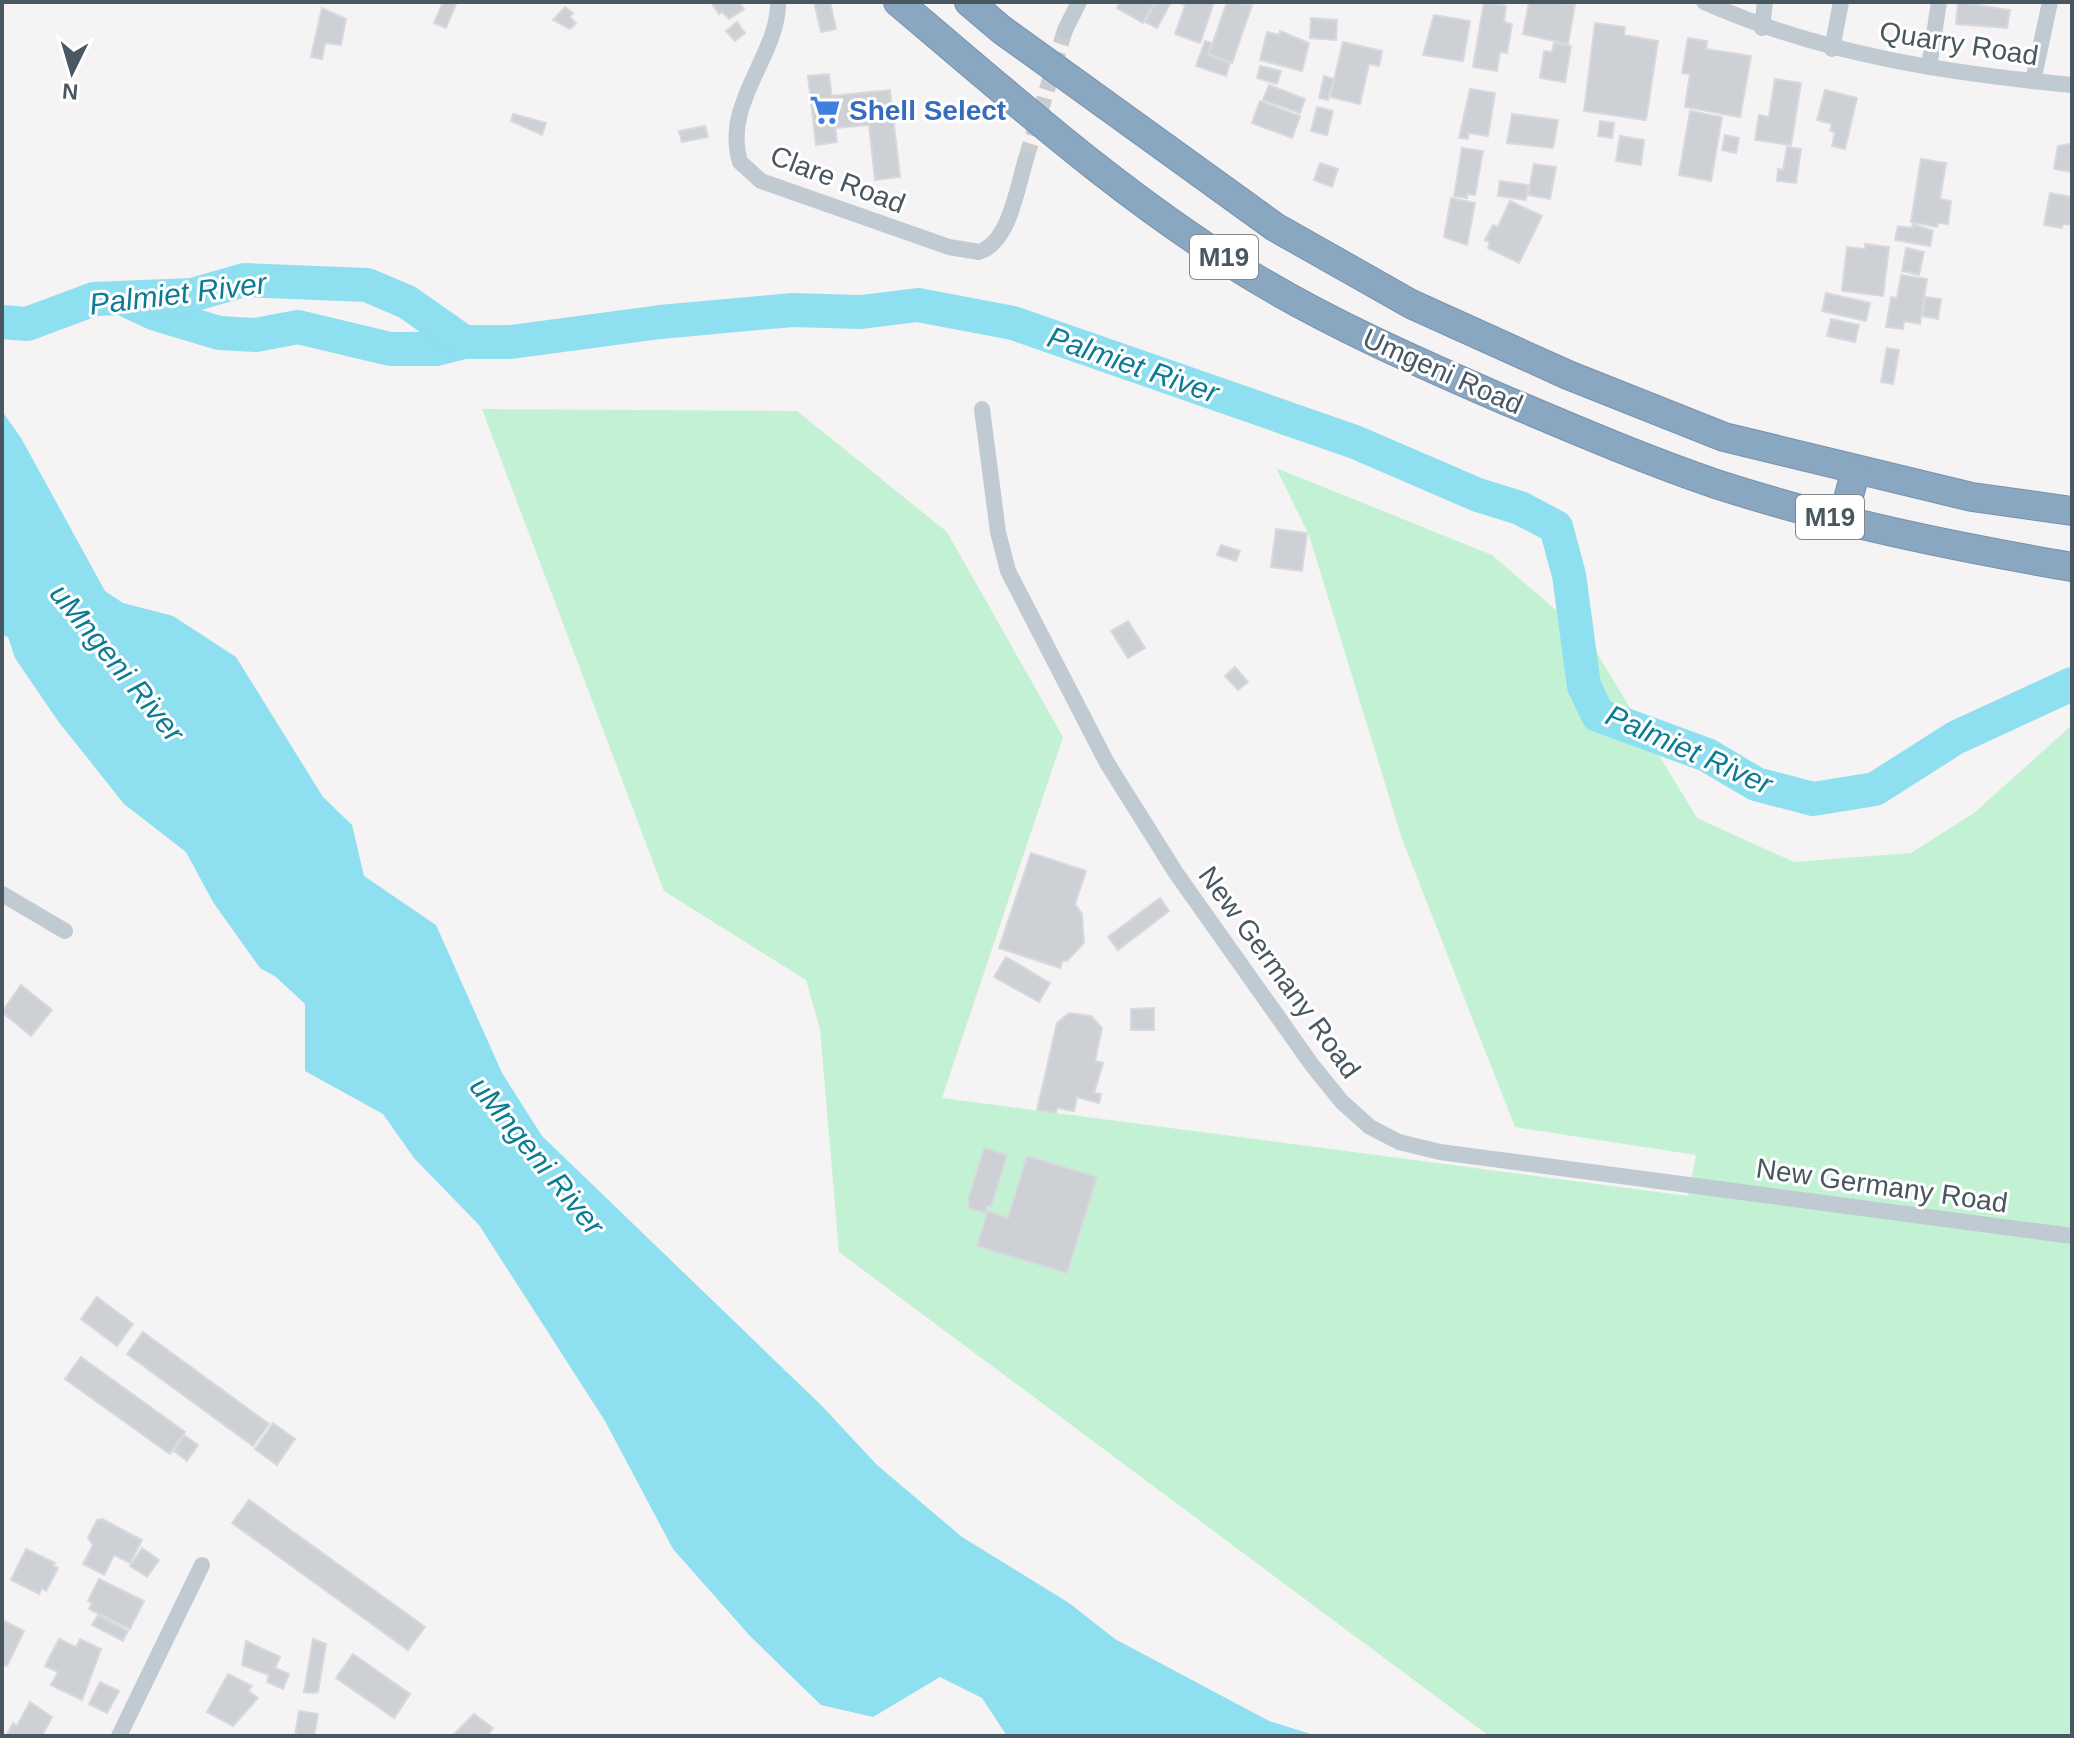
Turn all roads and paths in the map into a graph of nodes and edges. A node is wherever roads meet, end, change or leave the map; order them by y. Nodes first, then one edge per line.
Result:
1 (778, 2) edge
2 (898, 2) edge
3 (969, 2) edge
4 (1079, 2) edge
5 (1704, 2) edge
6 (1765, 2) edge
7 (1841, 2) edge
8 (1939, 2) edge
9 (2050, 2) edge
10 (1762, 28) junction
11 (1065, 30) tunnel mouth
12 (1832, 49) junction
13 (1929, 67) junction
14 (2033, 81) junction
15 (2072, 85) edge
16 (1026, 159) tunnel mouth
17 (982, 409) dead end
18 (1856, 470) junction
19 (2072, 511) edge
20 (1842, 521) junction
21 (2072, 567) edge
22 (2, 894) edge
23 (65, 931) dead end
24 (2072, 1236) edge
25 (202, 1565) dead end
26 (119, 1736) edge

1 - 16 street, Clare Road
2 - 20 highway, Umgeni Road / M19
3 - 18 highway, Umgeni Road / M19
4 - 11 street
5 - 10 street, Quarry Road
6 - 10 street
7 - 12 street
8 - 13 street
9 - 14 street
10 - 12 street, Quarry Road
12 - 13 street, Quarry Road
13 - 14 street, Quarry Road
14 - 15 street, Quarry Road
17 - 24 street, New Germany Road
18 - 19 highway, Umgeni Road / M19
18 - 20 highway
20 - 21 highway, Umgeni Road / M19
22 - 23 street
25 - 26 street

